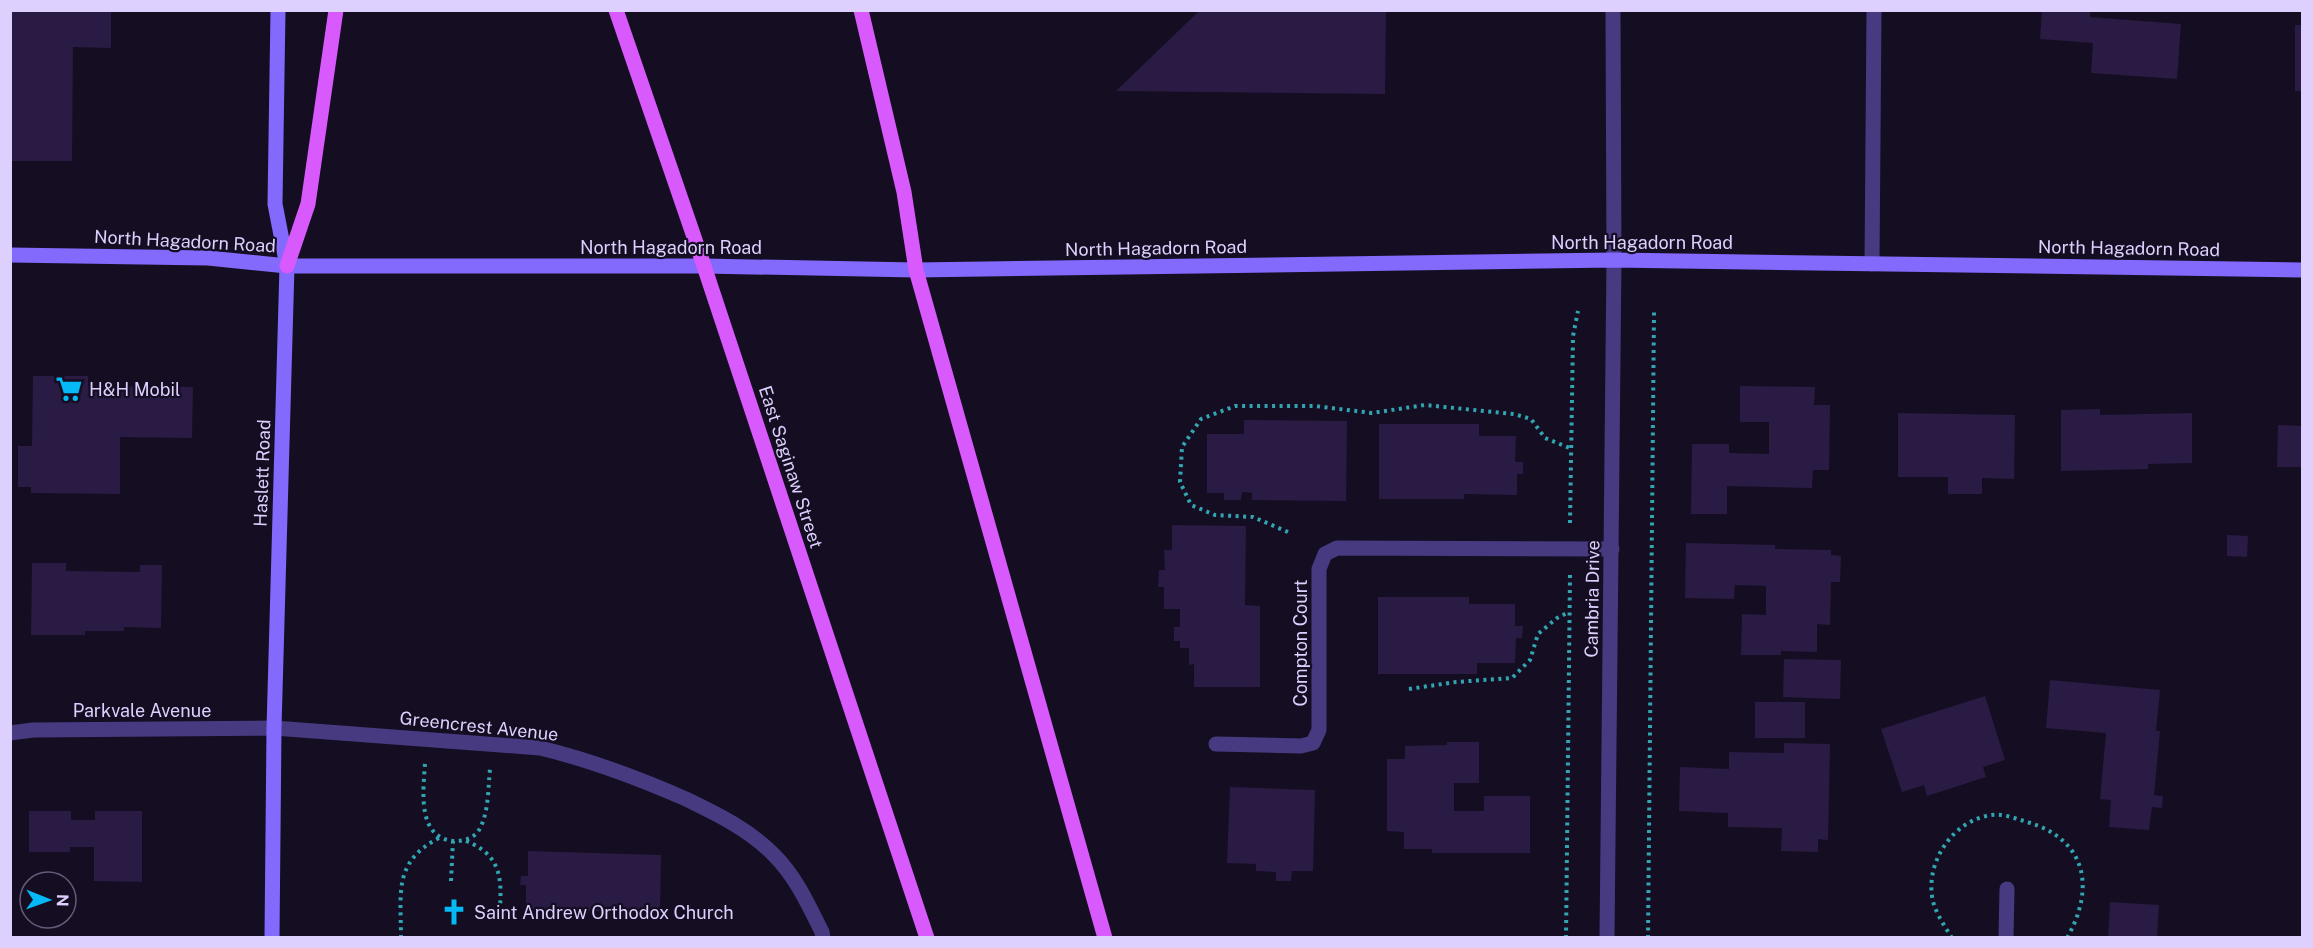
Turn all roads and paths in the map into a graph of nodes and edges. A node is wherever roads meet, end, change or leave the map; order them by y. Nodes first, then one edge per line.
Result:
1 (278, 10) edge
2 (336, 10) edge
3 (616, 10) edge
4 (861, 10) edge
5 (1613, 10) edge
6 (1874, 10) edge
7 (10, 255) edge
8 (1614, 260) junction
9 (1872, 264) junction
10 (287, 266) junction
11 (704, 266) junction
12 (916, 270) junction
13 (2302, 270) edge
14 (1578, 311) dead end
15 (1654, 312) dead end
16 (1572, 449) junction
17 (1288, 532) dead end
18 (1612, 549) junction
19 (1570, 550) junction
20 (1569, 612) junction
21 (1409, 689) dead end
22 (274, 728) junction
23 (10, 733) edge
24 (427, 740) junction
25 (492, 744) junction
26 (1216, 744) dead end
27 (439, 838) junction
28 (466, 840) junction
29 (453, 841) junction
30 (451, 881) dead end
31 (2007, 889) dead end
32 (499, 923) dead end
33 (272, 938) edge
34 (401, 938) edge
35 (823, 938) edge
36 (927, 938) edge
37 (1105, 938) edge
38 (1566, 938) edge
39 (1607, 938) edge
40 (1648, 938) edge
41 (2006, 938) edge

1 - 10 street, Haslett Road
2 - 10 main road
3 - 11 main road, East Saginaw Street
4 - 12 main road
5 - 8 street, Cambria Drive
6 - 9 street
7 - 10 street, North Hagadorn Road
8 - 9 street, North Hagadorn Road
8 - 12 street, North Hagadorn Road
8 - 18 street, Cambria Drive
9 - 13 street, North Hagadorn Road
10 - 11 street, North Hagadorn Road
10 - 22 street, Haslett Road
11 - 12 street, North Hagadorn Road
11 - 36 main road, East Saginaw Street
12 - 37 main road
14 - 16 path
15 - 40 path
16 - 17 path
16 - 19 path
18 - 19 street, Compton Court
18 - 39 street, Cambria Drive
19 - 20 path
19 - 26 street, Compton Court
20 - 21 path
20 - 38 path
22 - 23 street, Parkvale Avenue
22 - 24 street, Greencrest Avenue
22 - 33 street, Haslett Road
24 - 25 street, Greencrest Avenue
24 - 27 path
25 - 28 path
25 - 35 street, Greencrest Avenue
27 - 29 path
27 - 34 path
28 - 29 path
28 - 32 path
29 - 30 path
31 - 41 street

